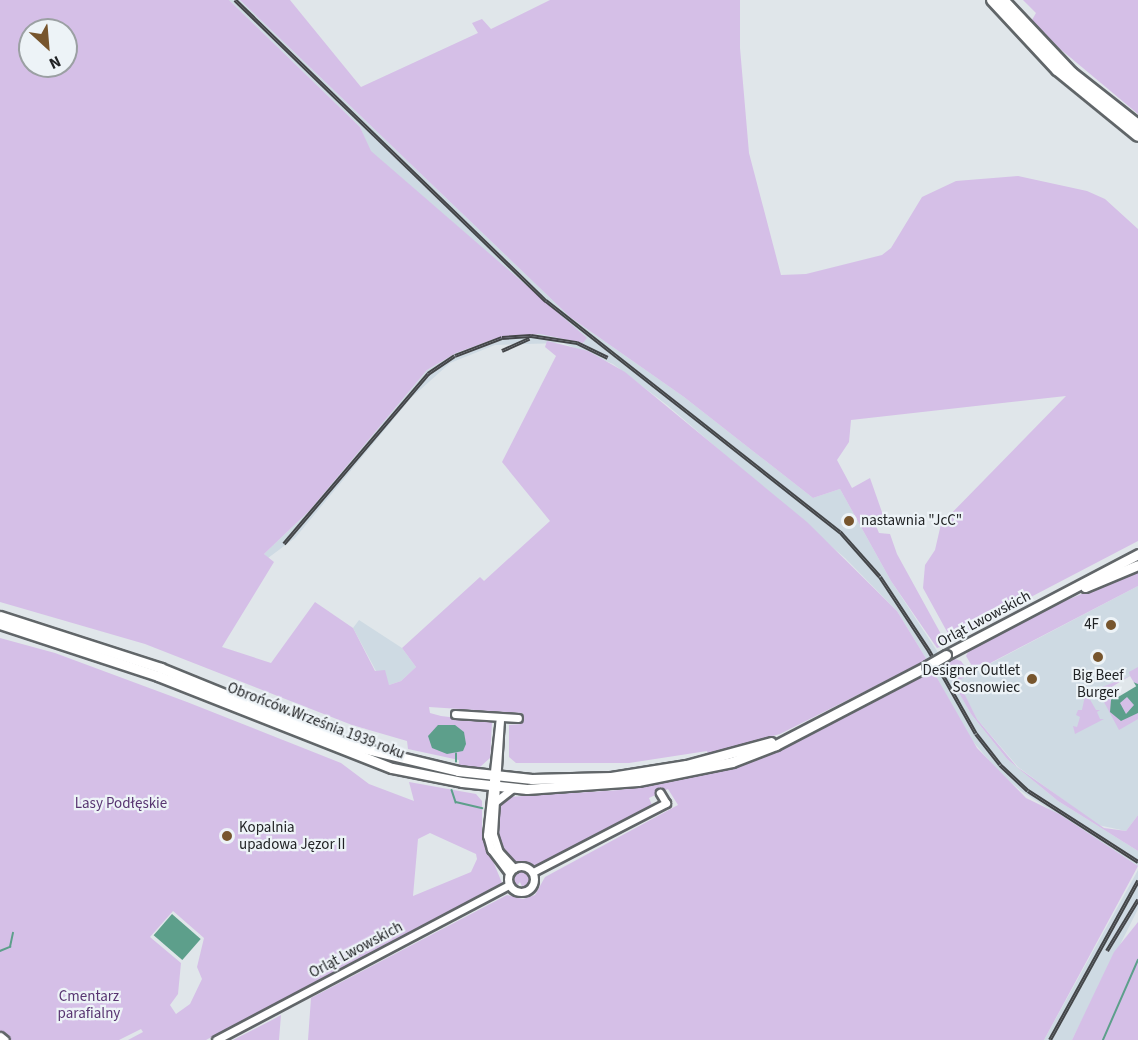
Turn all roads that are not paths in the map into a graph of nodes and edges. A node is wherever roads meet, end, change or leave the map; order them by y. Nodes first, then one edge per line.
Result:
1 (992, 0) edge
2 (1003, 0) edge
3 (1138, 125) edge
4 (1138, 136) edge
5 (1138, 554) edge
6 (1138, 565) edge
7 (1055, 598) junction
8 (0, 616) edge
9 (0, 624) edge
10 (455, 714) dead end
11 (500, 717) junction
12 (518, 718) dead end
13 (799, 733) joint
14 (496, 761) junction
15 (476, 779) junction
16 (494, 781) junction
17 (512, 783) junction
18 (660, 793) dead end
19 (492, 801) junction
20 (512, 870) junction
21 (533, 872) junction
22 (509, 885) junction
23 (0, 1036) edge
24 (5, 1040) edge
25 (216, 1040) edge

1 - 4 highway
2 - 3 highway
5 - 7 main road, Orląt Lwowskich
6 - 7 main road, Orląt Lwowskich
7 - 13 main road, Orląt Lwowskich, bridge
8 - 15 main road, Obrońców Września 1939 roku
9 - 15 main road, Obrońców Września 1939 roku
10 - 11 street
11 - 12 street
11 - 14 street
13 - 17 main road, Obrońców Września 1939 roku
14 - 15 street
14 - 16 street
14 - 17 street
15 - 16 main road, Obrońców Września 1939 roku
15 - 19 street
16 - 17 main road, Obrońców Września 1939 roku
16 - 19 street
17 - 19 street
18 - 21 street
19 - 20 street
20 - 21 street
20 - 22 street
21 - 22 street
22 - 25 street, Orląt Lwowskich
23 - 24 street

